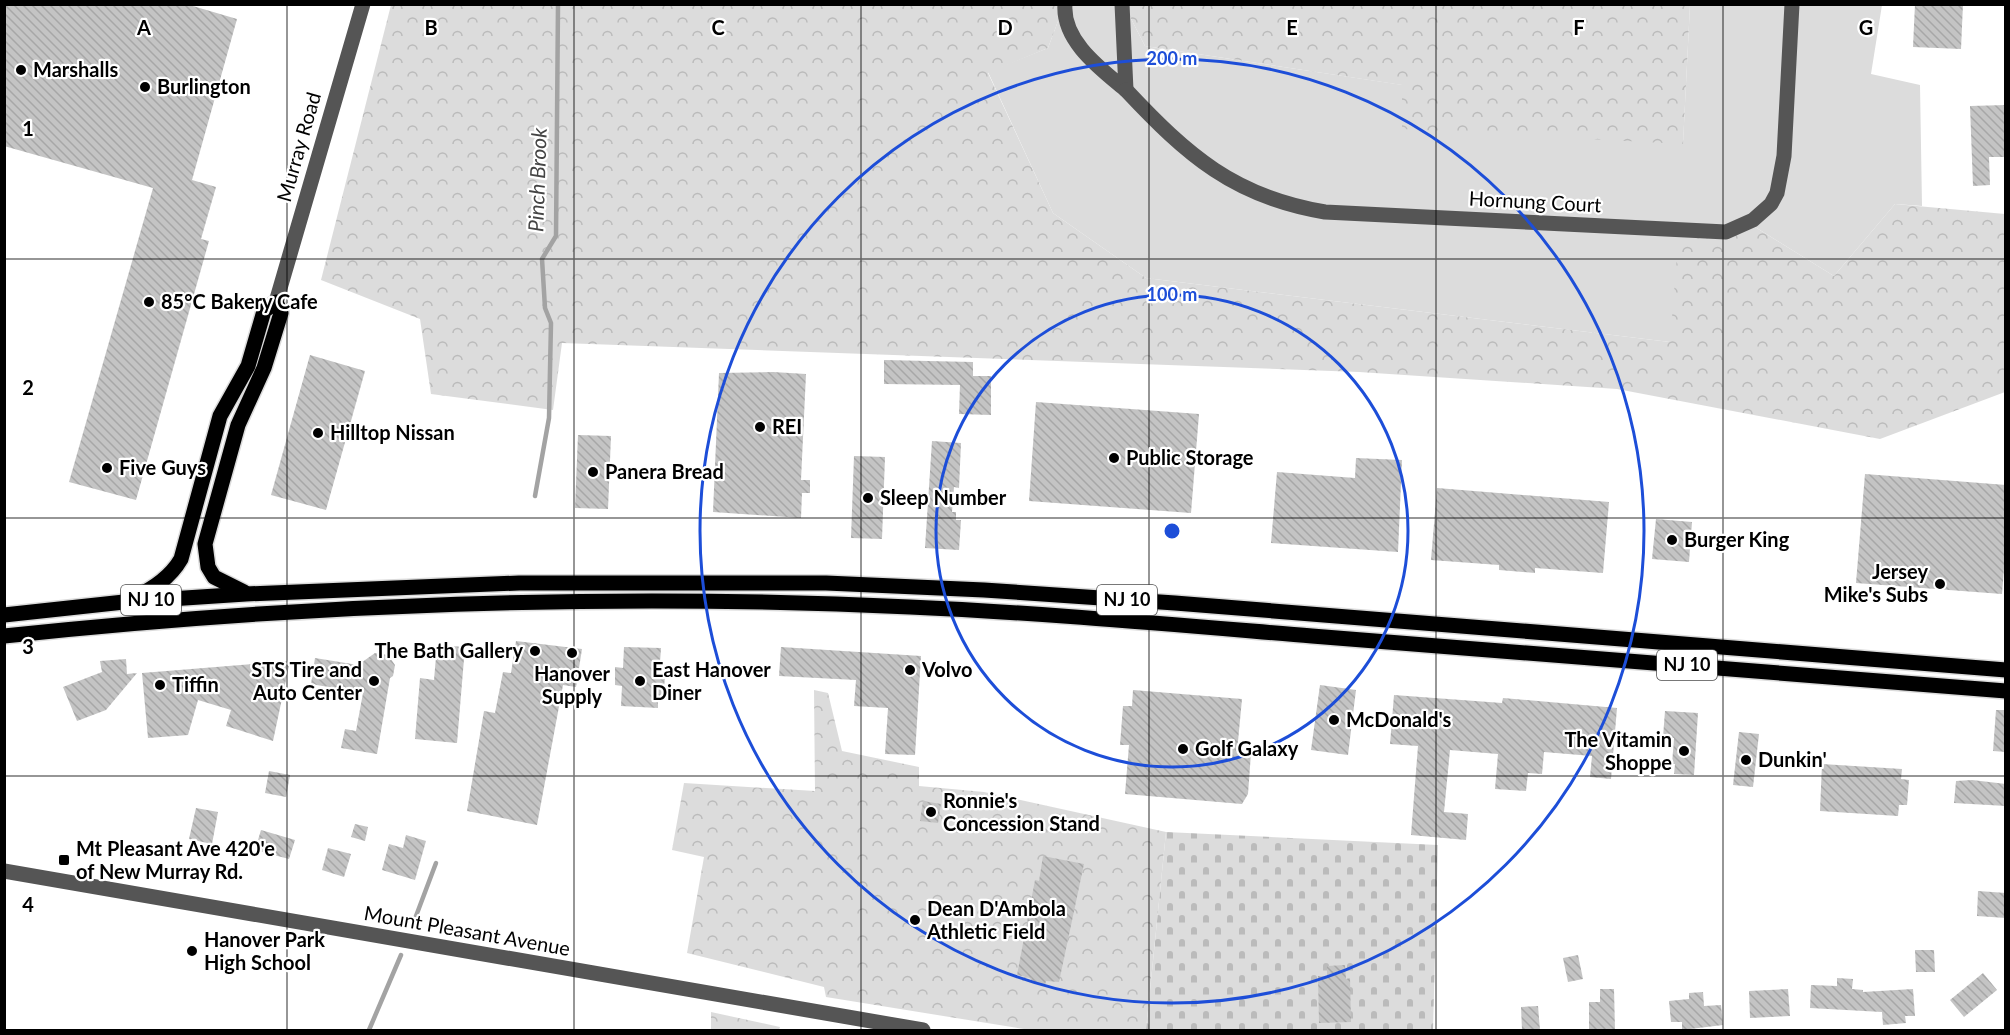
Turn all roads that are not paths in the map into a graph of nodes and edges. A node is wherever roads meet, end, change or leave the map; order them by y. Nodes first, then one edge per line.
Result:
1 (363, 4) edge
2 (1065, 4) edge
3 (1122, 4) edge
4 (1792, 4) edge
5 (1125, 90) junction
6 (276, 302) junction
7 (246, 594) junction
8 (123, 602) junction
9 (4, 606) edge
10 (56, 609) junction
11 (4, 615) edge
12 (4, 636) edge
13 (2006, 670) edge
14 (2006, 691) edge
15 (4, 871) edge
16 (923, 1030) edge

1 - 6 street, Murray Road
2 - 5 street, Hornung Court
3 - 5 street
4 - 5 street, Hornung Court
6 - 7 main road
6 - 8 main road
7 - 8 main road, NJ 10
7 - 13 main road, NJ 10
8 - 10 main road, NJ 10
9 - 10 main road
10 - 11 main road, NJ 10
12 - 14 main road, NJ 10
15 - 16 street, Mount Pleasant Avenue

